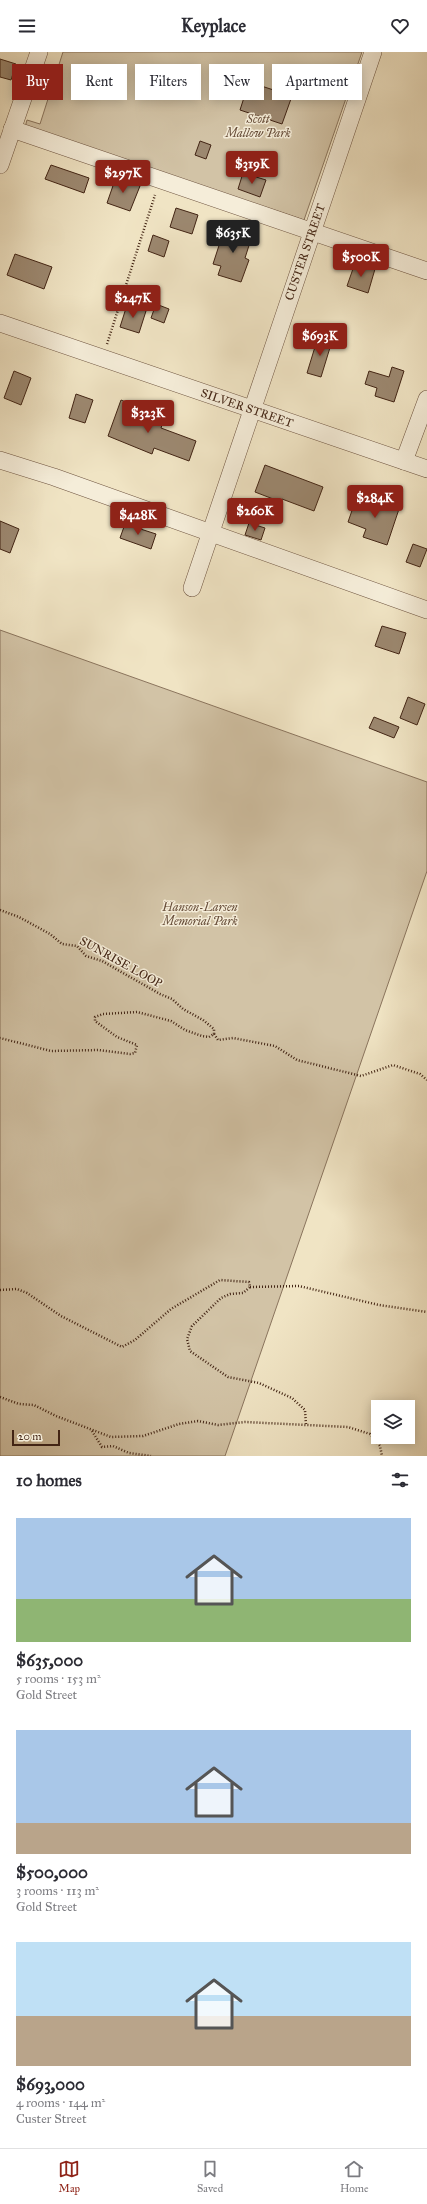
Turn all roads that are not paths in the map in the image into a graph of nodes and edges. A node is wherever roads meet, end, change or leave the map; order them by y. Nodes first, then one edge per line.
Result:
1 (39, 52) edge
2 (373, 52) edge
3 (12, 129) junction
4 (0, 165) edge
5 (312, 231) junction
6 (427, 271) edge
7 (0, 323) edge
8 (427, 399) edge
9 (251, 409) junction
10 (0, 460) edge
11 (404, 461) junction
12 (427, 469) edge
13 (211, 532) junction
14 (192, 588) dead end
15 (427, 610) edge

1 - 3 street
2 - 5 street, CUSTER STREET
3 - 4 street
3 - 5 street
5 - 6 street
5 - 9 street, CUSTER STREET
7 - 9 street, SILVER STREET
8 - 11 street
9 - 11 street, SILVER STREET
9 - 13 street, CUSTER STREET
10 - 13 street
11 - 12 street, SILVER STREET
13 - 14 street, CUSTER STREET
13 - 15 street

